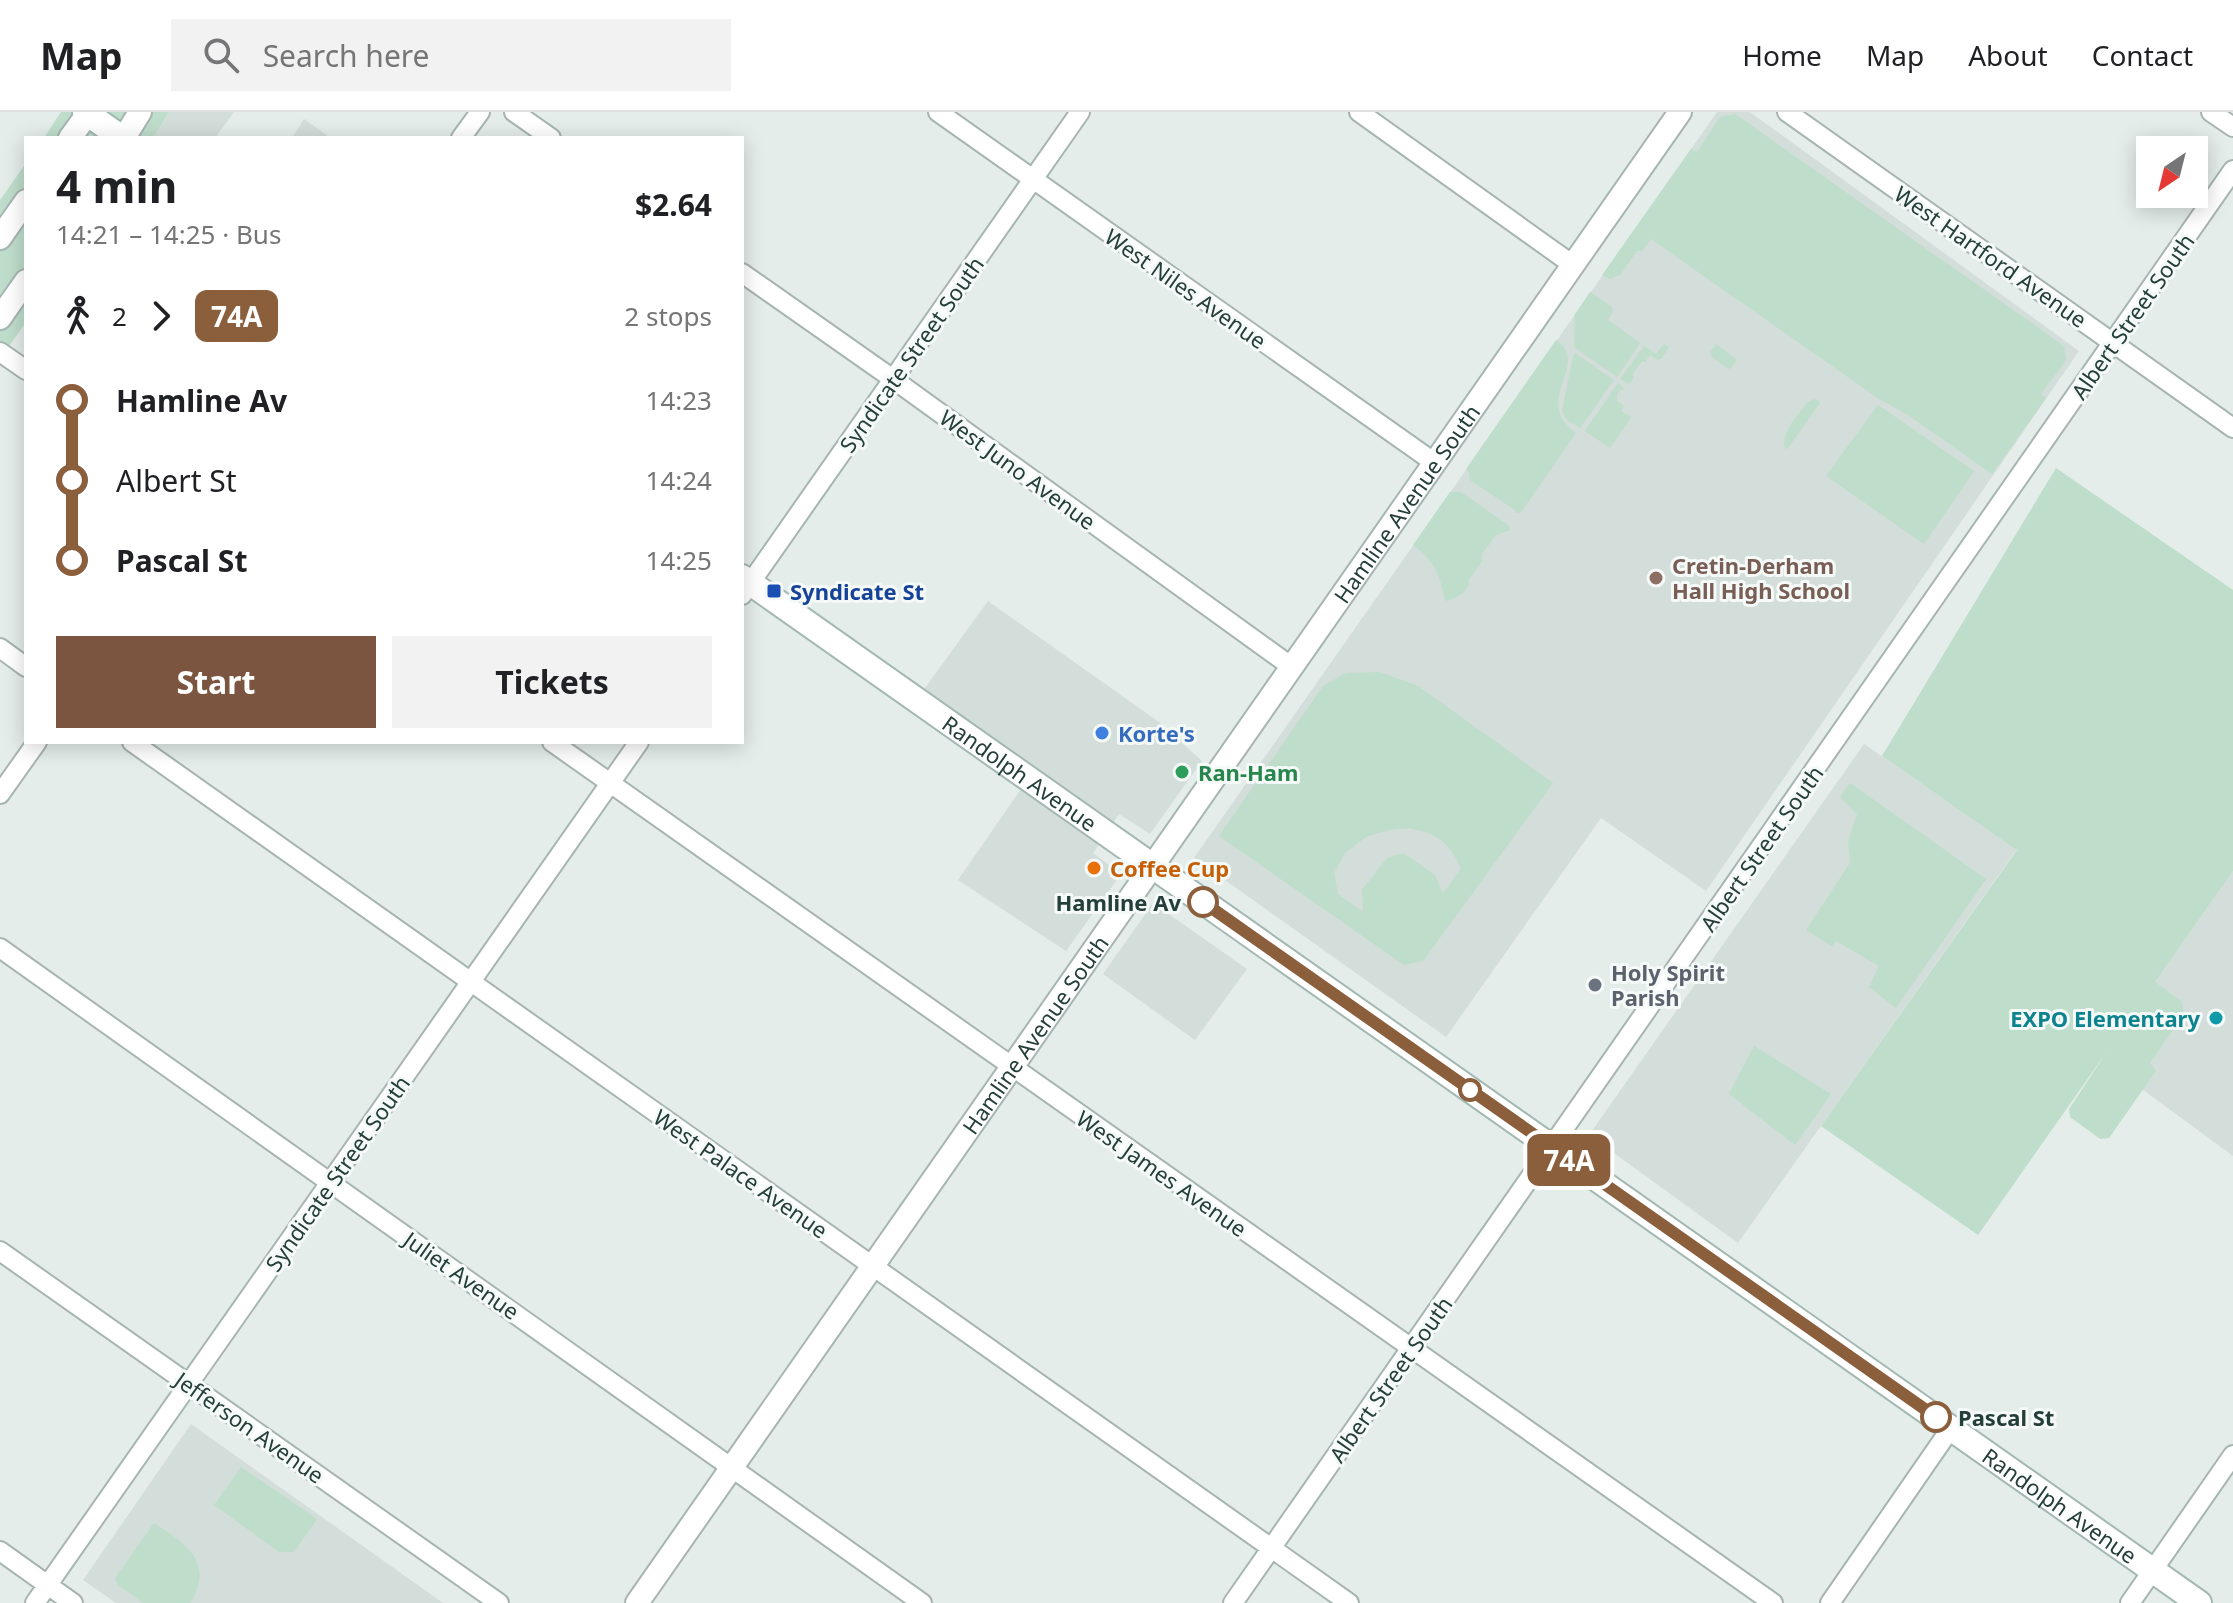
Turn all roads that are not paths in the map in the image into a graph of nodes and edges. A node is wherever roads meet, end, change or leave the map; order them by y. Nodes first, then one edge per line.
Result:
1 (140, 112) edge
2 (480, 112) edge
3 (514, 112) edge
4 (938, 112) edge
5 (1080, 112) edge
6 (1359, 112) edge
7 (1680, 112) edge
8 (1787, 112) edge
9 (2211, 112) edge
10 (87, 113) edge
11 (2233, 127) edge
12 (71, 136) edge
13 (120, 136) edge
14 (124, 136) edge
15 (462, 136) edge
16 (548, 136) edge
17 (2233, 170) edge
18 (1033, 179) junction
19 (24, 204) edge
20 (0, 238) edge
21 (1573, 265) junction
22 (744, 274) edge
23 (24, 284) edge
24 (0, 318) edge
25 (2113, 344) junction
26 (0, 352) edge
27 (24, 369) edge
28 (893, 379) junction
29 (2233, 428) edge
30 (1435, 463) junction
31 (745, 585) edge
32 (0, 648) edge
33 (24, 666) edge
34 (1292, 667) junction
35 (36, 744) edge
36 (135, 744) edge
37 (555, 744) edge
38 (638, 744) edge
39 (610, 783) junction
40 (0, 794) edge
41 (1152, 867) junction
42 (0, 948) edge
43 (471, 982) junction
44 (1012, 1067) junction
45 (1552, 1147) junction
46 (330, 1182) junction
47 (0, 1251) edge
48 (873, 1266) junction
49 (1411, 1348) junction
50 (189, 1384) junction
51 (1951, 1428) junction
52 (2233, 1455) edge
53 (733, 1467) junction
54 (1271, 1548) junction
55 (0, 1551) edge
56 (2153, 1570) junction
57 (48, 1585) junction
58 (35, 1603) edge
59 (73, 1603) edge
60 (499, 1603) edge
61 (637, 1603) edge
62 (922, 1603) edge
63 (1233, 1603) edge
64 (1349, 1603) edge
65 (1773, 1603) edge
66 (1830, 1603) edge
67 (2130, 1603) edge
68 (2199, 1603) edge

1 - 14 street
2 - 15 street
3 - 16 street
4 - 18 street, West Niles Avenue
5 - 18 street, Syndicate Street South
6 - 21 street
7 - 21 street, Hamline Avenue South
8 - 25 street, West Hartford Avenue
9 - 11 street
10 - 12 street
10 - 13 main road
17 - 25 street, Albert Street South
18 - 28 street, Syndicate Street South
18 - 30 street, West Niles Avenue
19 - 20 street
21 - 30 street, Hamline Avenue South
22 - 28 street, West Juno Avenue
23 - 24 street
25 - 29 street, West Hartford Avenue
25 - 45 street, Albert Street South
26 - 27 street
28 - 31 street, Syndicate Street South
28 - 34 street, West Juno Avenue
30 - 34 street, Hamline Avenue South
31 - 41 main road, Randolph Avenue
32 - 33 street
34 - 41 street, Hamline Avenue South
35 - 40 street
36 - 43 street, West Palace Avenue
37 - 39 street, West James Avenue
38 - 39 street, Syndicate Street South
39 - 43 street, Syndicate Street South
39 - 44 street, West James Avenue
41 - 44 street, Hamline Avenue South
41 - 45 main road, Randolph Avenue
42 - 46 street, Juliet Avenue
43 - 46 street, Syndicate Street South
43 - 48 street, West Palace Avenue
44 - 48 street, Hamline Avenue South
44 - 49 street, West James Avenue
45 - 49 street, Albert Street South
45 - 51 main road, Randolph Avenue
46 - 50 street, Syndicate Street South
46 - 53 street, Juliet Avenue
47 - 50 street, Jefferson Avenue
48 - 53 street, Hamline Avenue South
48 - 54 street, West Palace Avenue
49 - 54 street, Albert Street South
49 - 65 street, West James Avenue
50 - 57 street, Syndicate Street South
50 - 60 street, Jefferson Avenue
51 - 56 main road, Randolph Avenue
51 - 66 street
52 - 56 street
53 - 61 street, Hamline Avenue South
53 - 62 street, Juliet Avenue
54 - 63 street, Albert Street South
54 - 64 street, West Palace Avenue
55 - 57 street
56 - 67 street
56 - 68 main road, Randolph Avenue
57 - 58 street, Syndicate Street South
57 - 59 street

